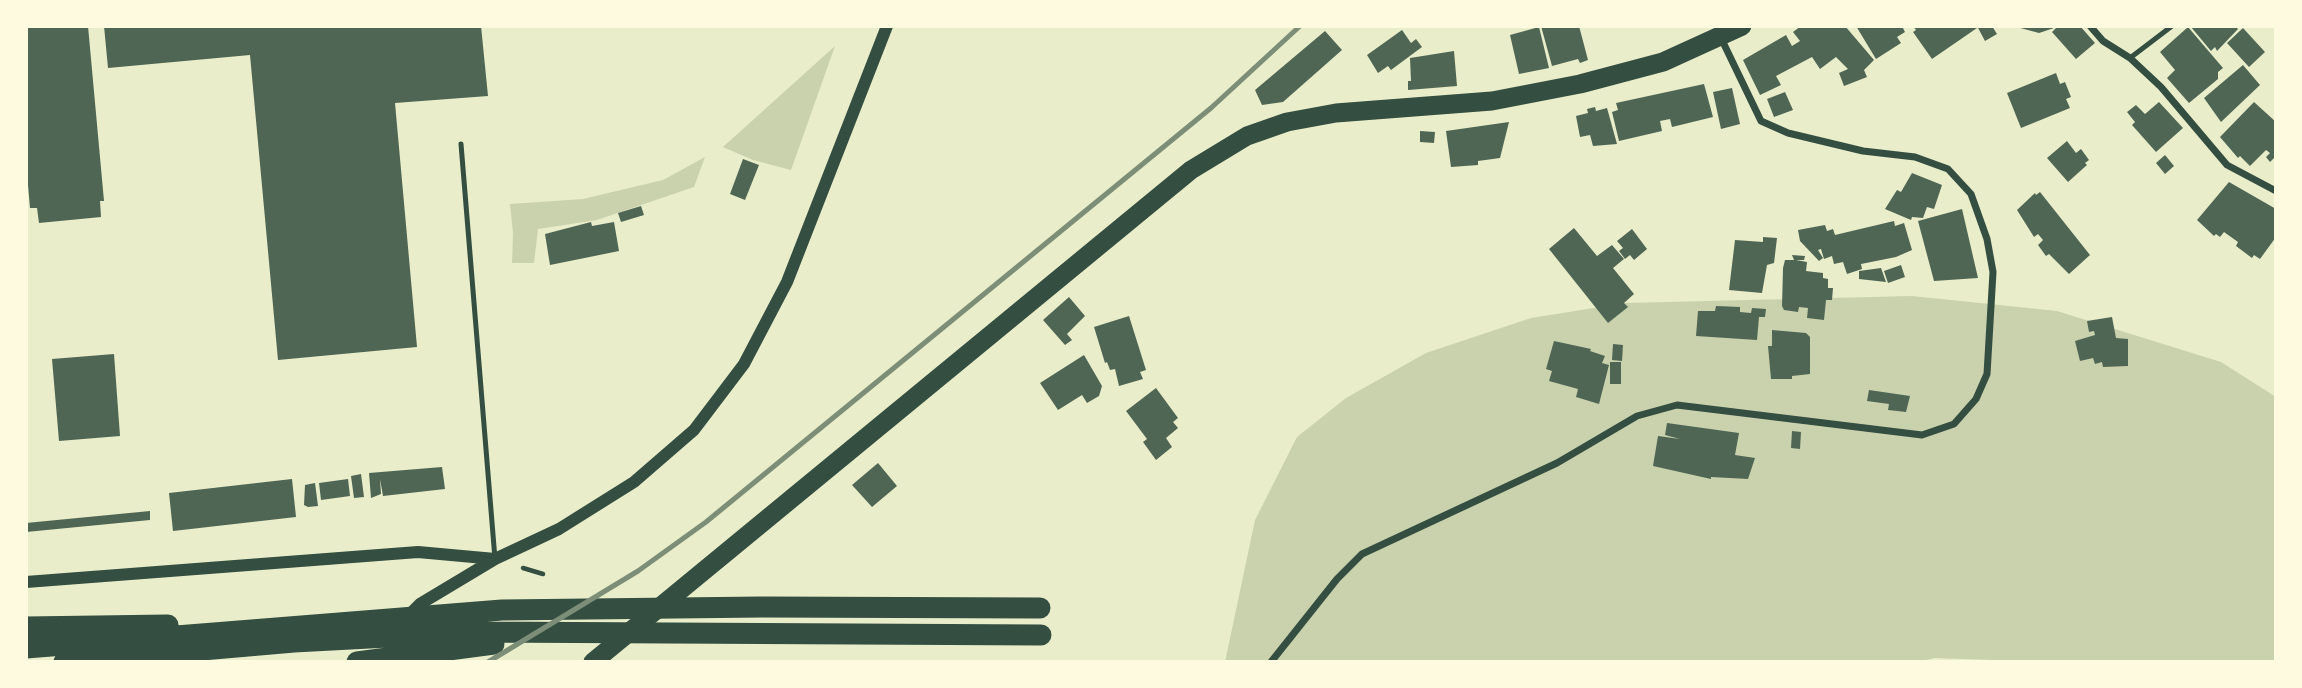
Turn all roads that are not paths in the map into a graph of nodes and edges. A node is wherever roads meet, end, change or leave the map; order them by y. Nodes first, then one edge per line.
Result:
1 (887, 26) edge
2 (1742, 26) edge
3 (2090, 26) edge
4 (2172, 26) edge
5 (1721, 37) junction
6 (2130, 58) junction
7 (461, 144) dead end
8 (2276, 191) edge
9 (495, 559) junction
10 (26, 582) edge
11 (1041, 608) dead end
12 (26, 627) edge
13 (762, 631) junction
14 (295, 634) junction
15 (1041, 635) dead end
16 (26, 648) edge
17 (64, 662) edge
18 (357, 662) edge
19 (365, 662) edge
20 (593, 662) edge
21 (1270, 662) edge

1 - 9 street
2 - 5 highway
3 - 6 street
4 - 6 lane
5 - 20 highway
5 - 21 street
6 - 8 street
7 - 9 lane
9 - 10 street
9 - 19 street
11 - 14 highway
12 - 14 highway
13 - 14 highway
13 - 15 highway
13 - 18 highway
14 - 16 highway
14 - 17 highway

